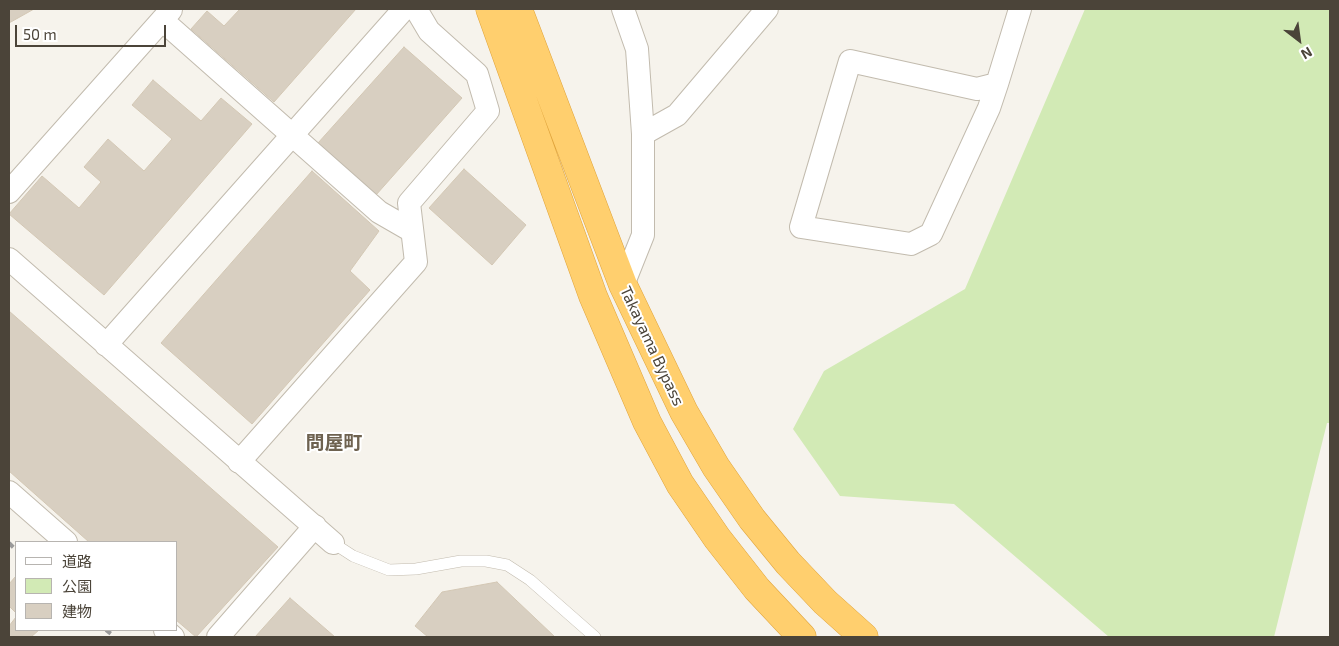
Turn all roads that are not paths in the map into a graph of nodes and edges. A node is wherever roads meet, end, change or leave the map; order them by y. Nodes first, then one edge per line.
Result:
1 (404, 9) edge
2 (416, 9) edge
3 (490, 9) edge
4 (518, 9) edge
5 (623, 9) edge
6 (766, 9) edge
7 (1020, 9) edge
8 (167, 14) edge
9 (997, 84) junction
10 (292, 134) junction
11 (643, 134) junction
12 (9, 192) edge
13 (412, 231) junction
14 (9, 259) edge
15 (622, 285) junction
16 (106, 345) junction
17 (239, 462) junction
18 (9, 492) edge
19 (315, 526) junction
20 (65, 541) edge
21 (333, 543) joint
22 (218, 637) edge
23 (595, 637) edge
24 (802, 637) edge
25 (864, 637) edge

1 - 10 street
2 - 13 street
3 - 24 highway, Takayama Bypass
4 - 15 highway, Takayama Bypass
5 - 11 street
6 - 11 street
7 - 9 street
8 - 10 street
8 - 12 street
9 - 9 street
10 - 13 street
10 - 16 street
11 - 15 street
13 - 17 street
14 - 16 street
15 - 25 highway, Takayama Bypass
16 - 17 street
17 - 19 street
18 - 20 street
19 - 21 street
19 - 22 street
21 - 23 lane

